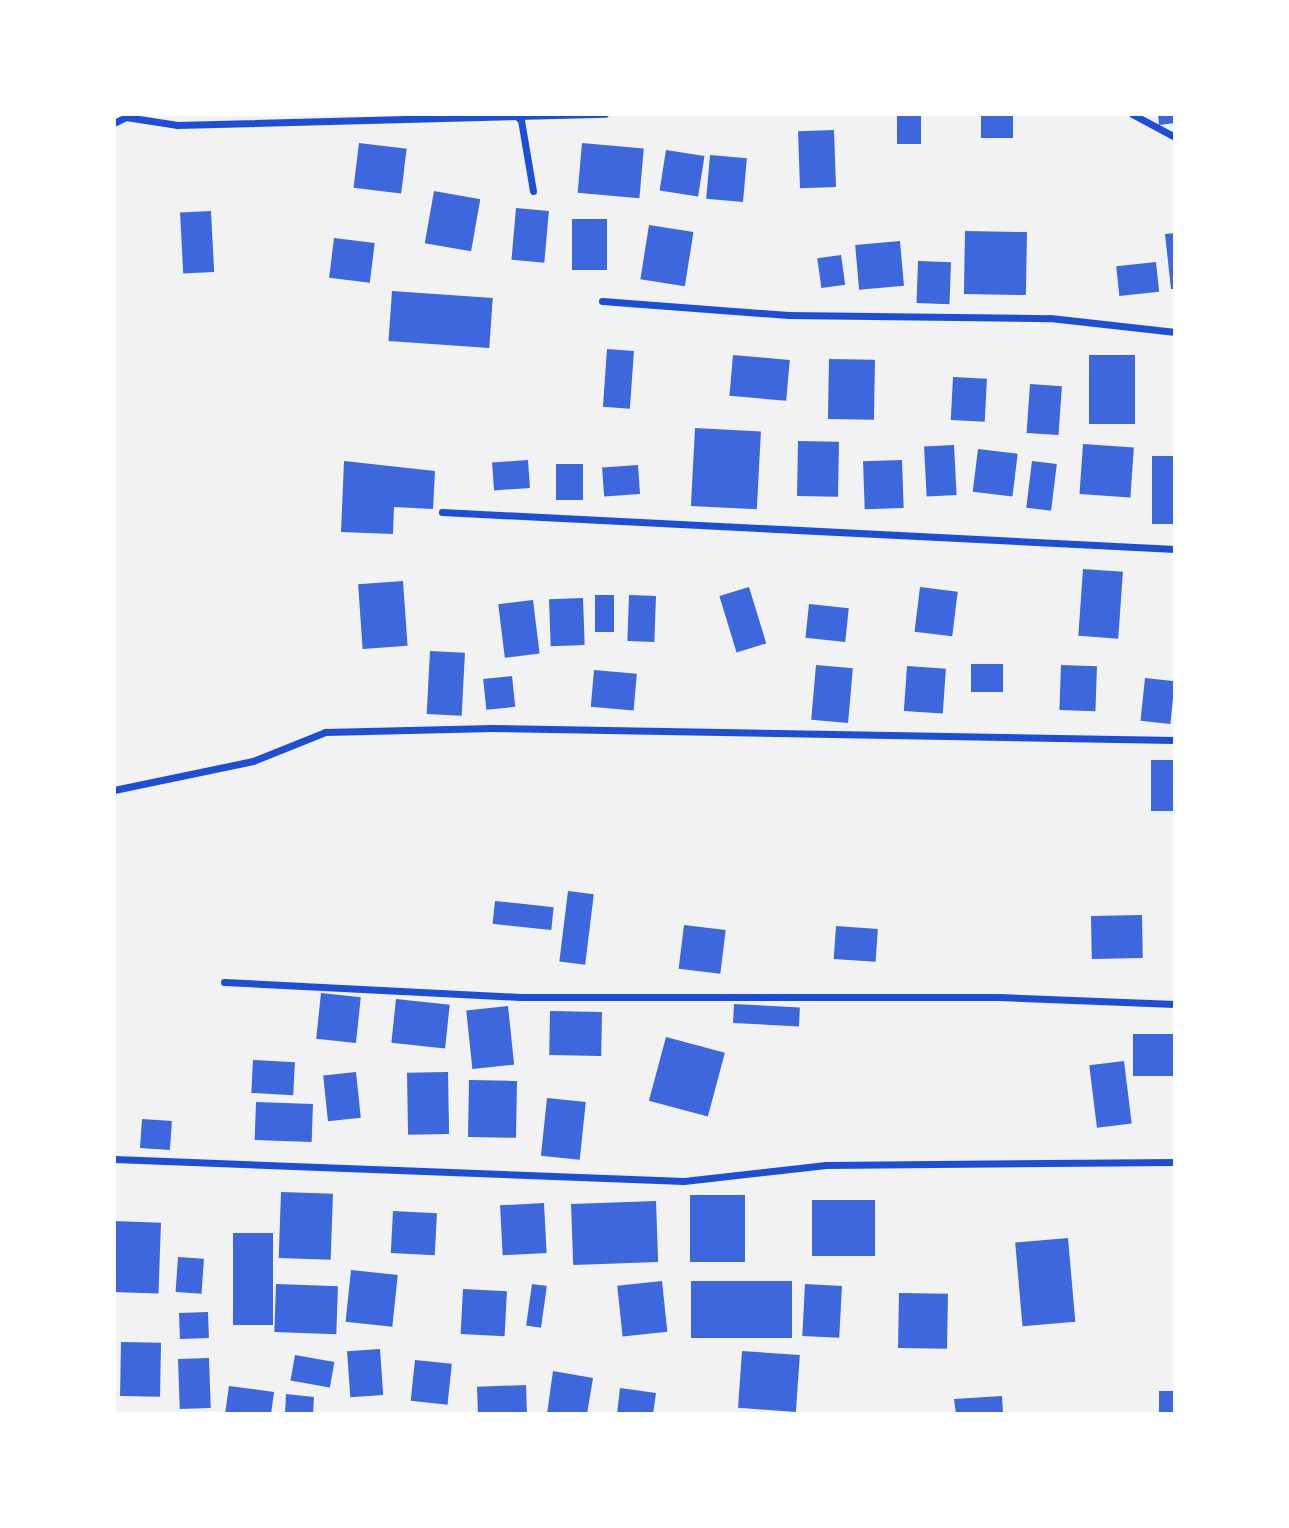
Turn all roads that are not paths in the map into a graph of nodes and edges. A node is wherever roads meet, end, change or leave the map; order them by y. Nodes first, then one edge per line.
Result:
1 (514, 114) edge
2 (606, 114) edge
3 (1132, 114) edge
4 (520, 120) junction
5 (114, 123) edge
6 (1175, 137) edge
7 (533, 191) dead end
8 (602, 301) dead end
9 (1175, 332) edge
10 (442, 512) dead end
11 (1175, 549) edge
12 (1175, 740) edge
13 (114, 789) edge
14 (224, 982) dead end
15 (1175, 1004) edge
16 (114, 1159) edge
17 (1175, 1162) edge

1 - 4 street
2 - 4 street
3 - 6 street
4 - 5 street
4 - 7 street
8 - 9 street
10 - 11 street
12 - 13 street
14 - 15 street
16 - 17 street

